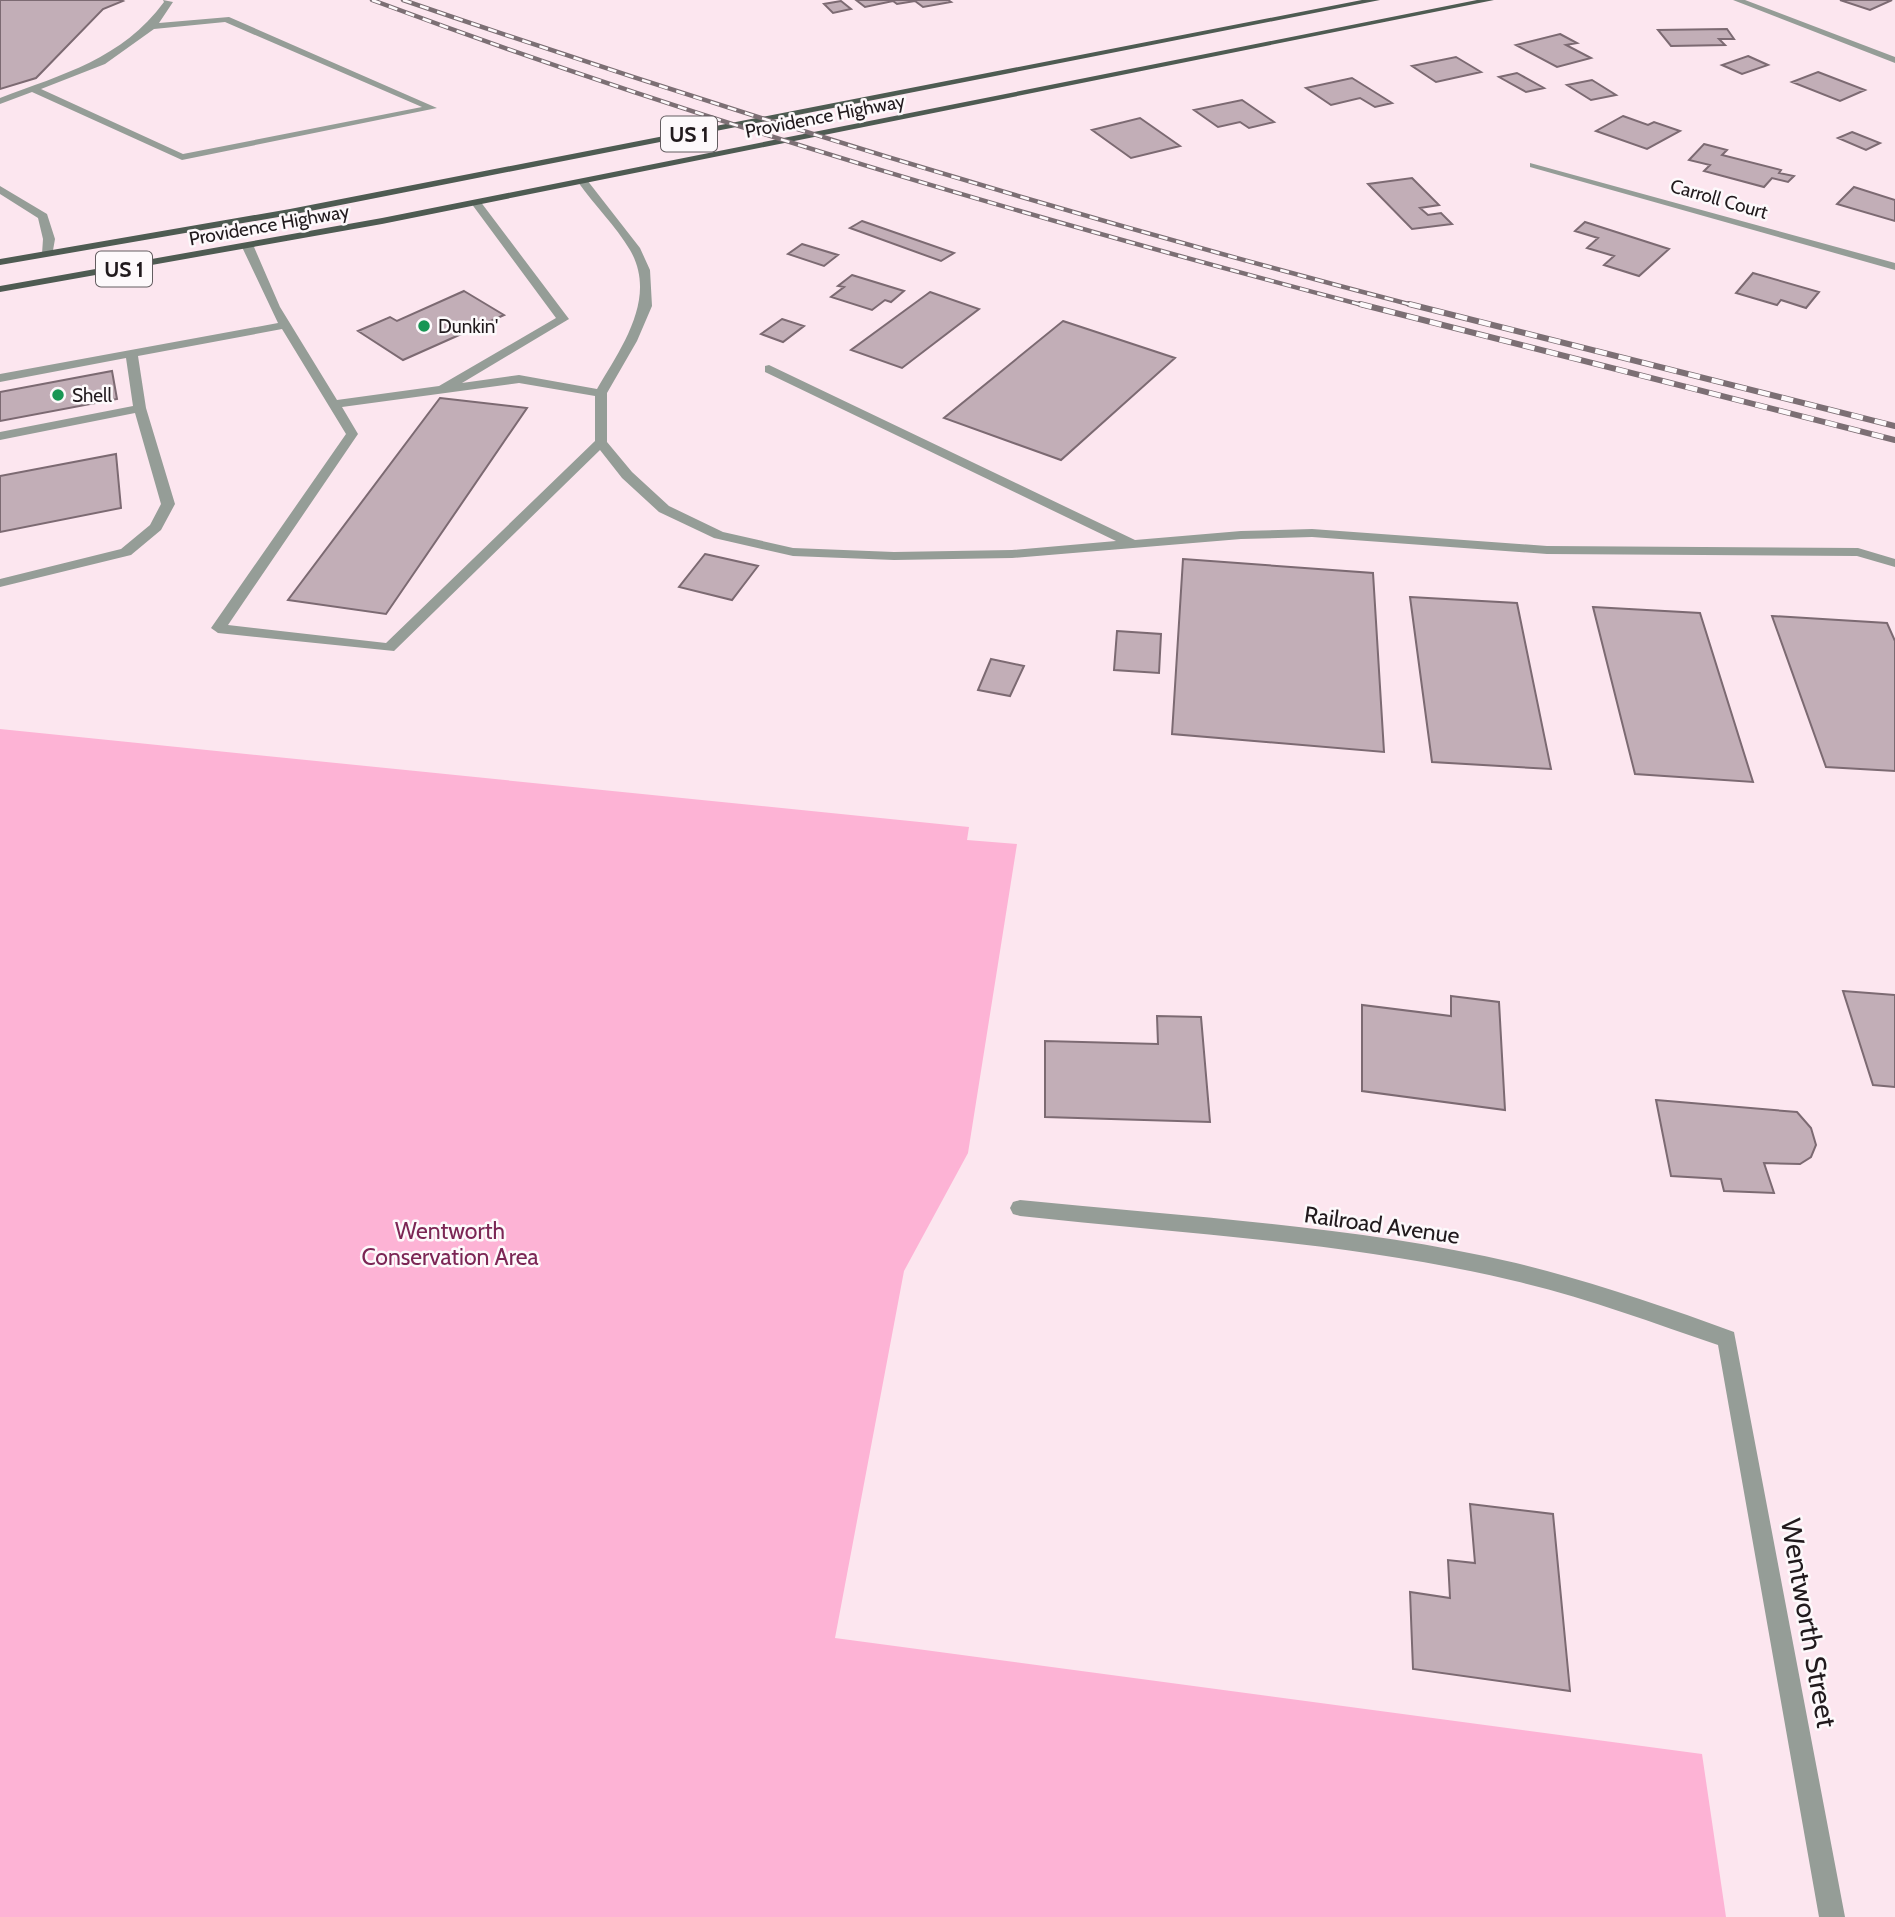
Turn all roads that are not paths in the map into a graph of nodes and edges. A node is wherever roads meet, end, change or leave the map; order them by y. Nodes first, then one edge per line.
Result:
1 (166, 0) edge
2 (1376, 0) edge
3 (1490, 0) edge
4 (1739, 0) edge
5 (152, 26) junction
6 (1895, 60) edge
7 (33, 89) junction
8 (0, 101) edge
9 (1534, 165) dead end
10 (583, 182) junction
11 (0, 189) edge
12 (476, 203) junction
13 (248, 247) junction
14 (48, 254) junction
15 (0, 262) edge
16 (1895, 267) edge
17 (0, 289) edge
18 (284, 325) junction
19 (131, 353) junction
20 (769, 369) dead end
21 (0, 378) edge
22 (441, 390) junction
23 (601, 393) junction
24 (336, 404) junction
25 (141, 408) junction
26 (0, 436) edge
27 (601, 442) junction
28 (1133, 544) junction
29 (1895, 563) edge
30 (0, 583) edge
31 (1020, 1208) dead end
32 (1727, 1339) joint
33 (1832, 1917) edge

1 - 5 street
2 - 14 main road, Providence Highway / US 1
3 - 10 main road, Providence Highway / US 1
4 - 6 street
5 - 7 street
5 - 7 street
7 - 8 street
9 - 16 street, Carroll Court
10 - 12 main road, Providence Highway / US 1
10 - 23 street
11 - 14 street
12 - 13 main road, Providence Highway / US 1
12 - 22 street
13 - 17 main road, Providence Highway / US 1
13 - 18 street
14 - 15 main road, Providence Highway / US 1
18 - 19 street
18 - 24 street
19 - 21 street
19 - 25 street
20 - 28 street
22 - 23 street
22 - 24 street
23 - 27 street
24 - 27 street
25 - 26 street
25 - 30 street
27 - 28 street
28 - 29 street
31 - 32 street, Railroad Avenue
32 - 33 street, Wentworth Street

